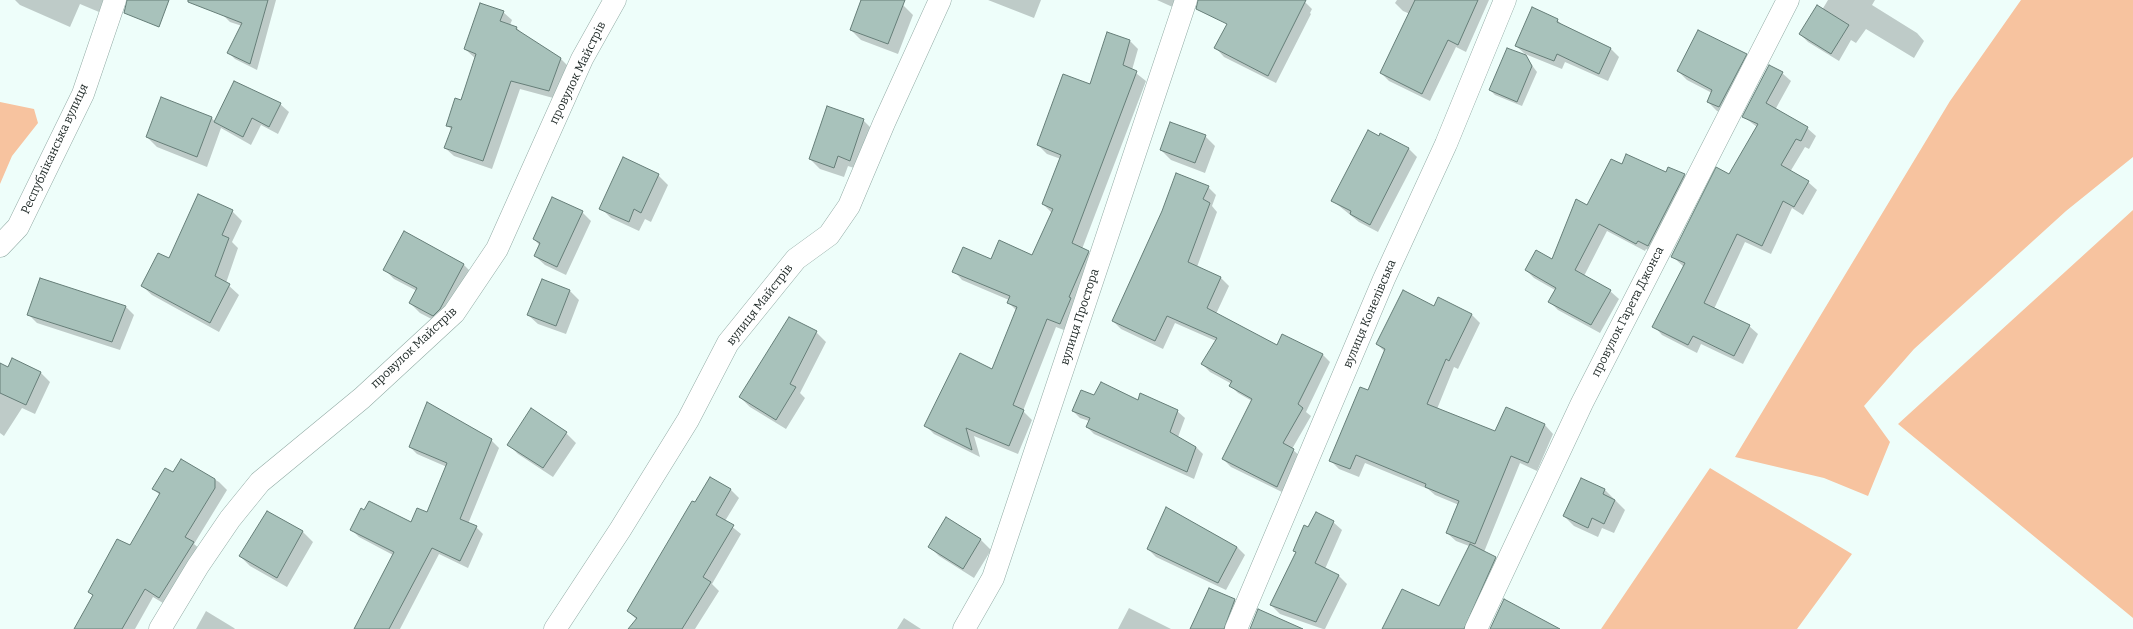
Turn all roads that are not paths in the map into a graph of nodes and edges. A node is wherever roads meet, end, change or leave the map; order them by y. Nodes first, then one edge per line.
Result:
1 (115, 0) edge
2 (615, 0) edge
3 (940, 0) edge
4 (1186, 0) edge
5 (1505, 0) edge
6 (1788, 0) edge
7 (0, 246) edge
8 (160, 629) edge
9 (555, 629) edge
10 (964, 629) edge
11 (1236, 629) edge
12 (1476, 629) edge

1 - 7 street, Республіканська вулиця
2 - 8 street, провулок Майстрів
3 - 9 street, вулиця Майстрів
4 - 10 street, вулиця Простора
5 - 11 street, вулиця Конелівська
6 - 12 street, провулок Гарета Джонса

